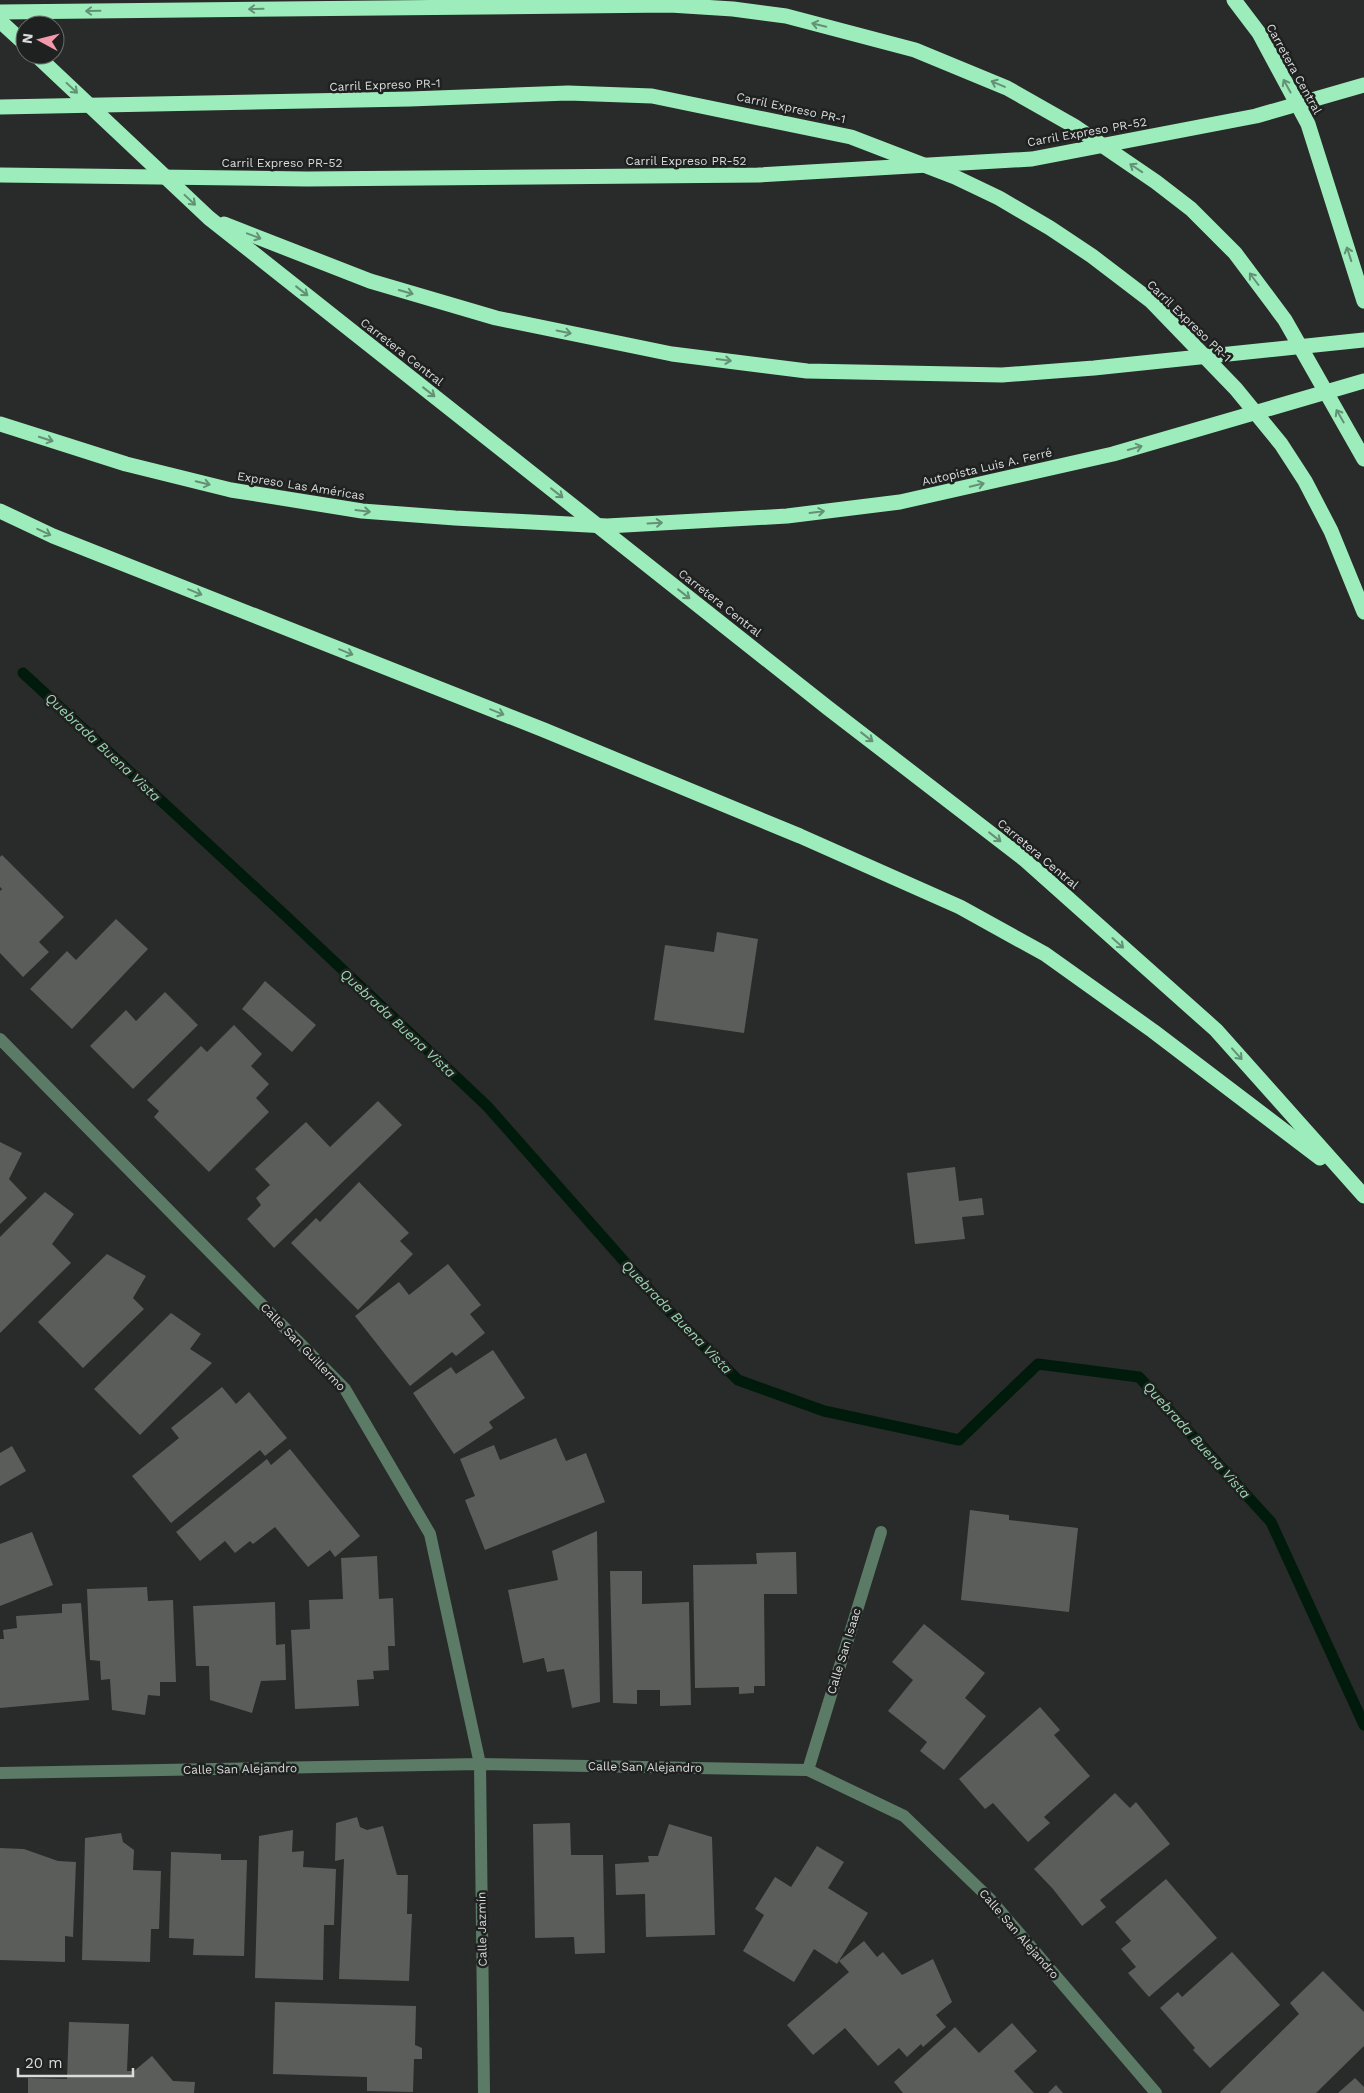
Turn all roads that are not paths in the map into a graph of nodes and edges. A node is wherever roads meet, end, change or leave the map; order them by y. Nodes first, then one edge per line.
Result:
1 (1234, 0) edge
2 (0, 12) edge
3 (0, 21) edge
4 (15, 35) edge
5 (47, 65) edge
6 (1364, 85) edge
7 (0, 107) edge
8 (0, 176) edge
9 (209, 218) junction
10 (1364, 301) edge
11 (1364, 340) edge
12 (1364, 381) edge
13 (0, 424) edge
14 (1364, 459) edge
15 (0, 511) edge
16 (607, 526) joint
17 (1364, 612) edge
18 (0, 1039) edge
19 (1347, 1178) junction
20 (1364, 1196) edge
21 (881, 1532) dead end
22 (480, 1764) junction
23 (808, 1770) junction
24 (0, 1773) edge
25 (484, 2093) edge
26 (1156, 2093) edge

10 -> 1 highway, Carretera Central
14 -> 2 highway
3 - 4 highway
5 -> 9 highway, Carretera Central
6 - 8 highway, Carril Expreso PR-52
7 - 17 highway, Carril Expreso PR-1
9 -> 11 highway
9 -> 19 highway, Carretera Central
16 -> 12 highway, Autopista Luis A. Ferré
13 -> 16 highway, Expreso Las Américas
15 -> 19 highway
18 - 22 street, Calle San Guillermo
19 - 20 highway, Carretera Central
21 - 23 street, Calle San Isaac
22 - 23 street, Calle San Alejandro
22 - 24 street, Calle San Alejandro
22 - 25 street, Calle Jazmín
23 - 26 street, Calle San Alejandro

